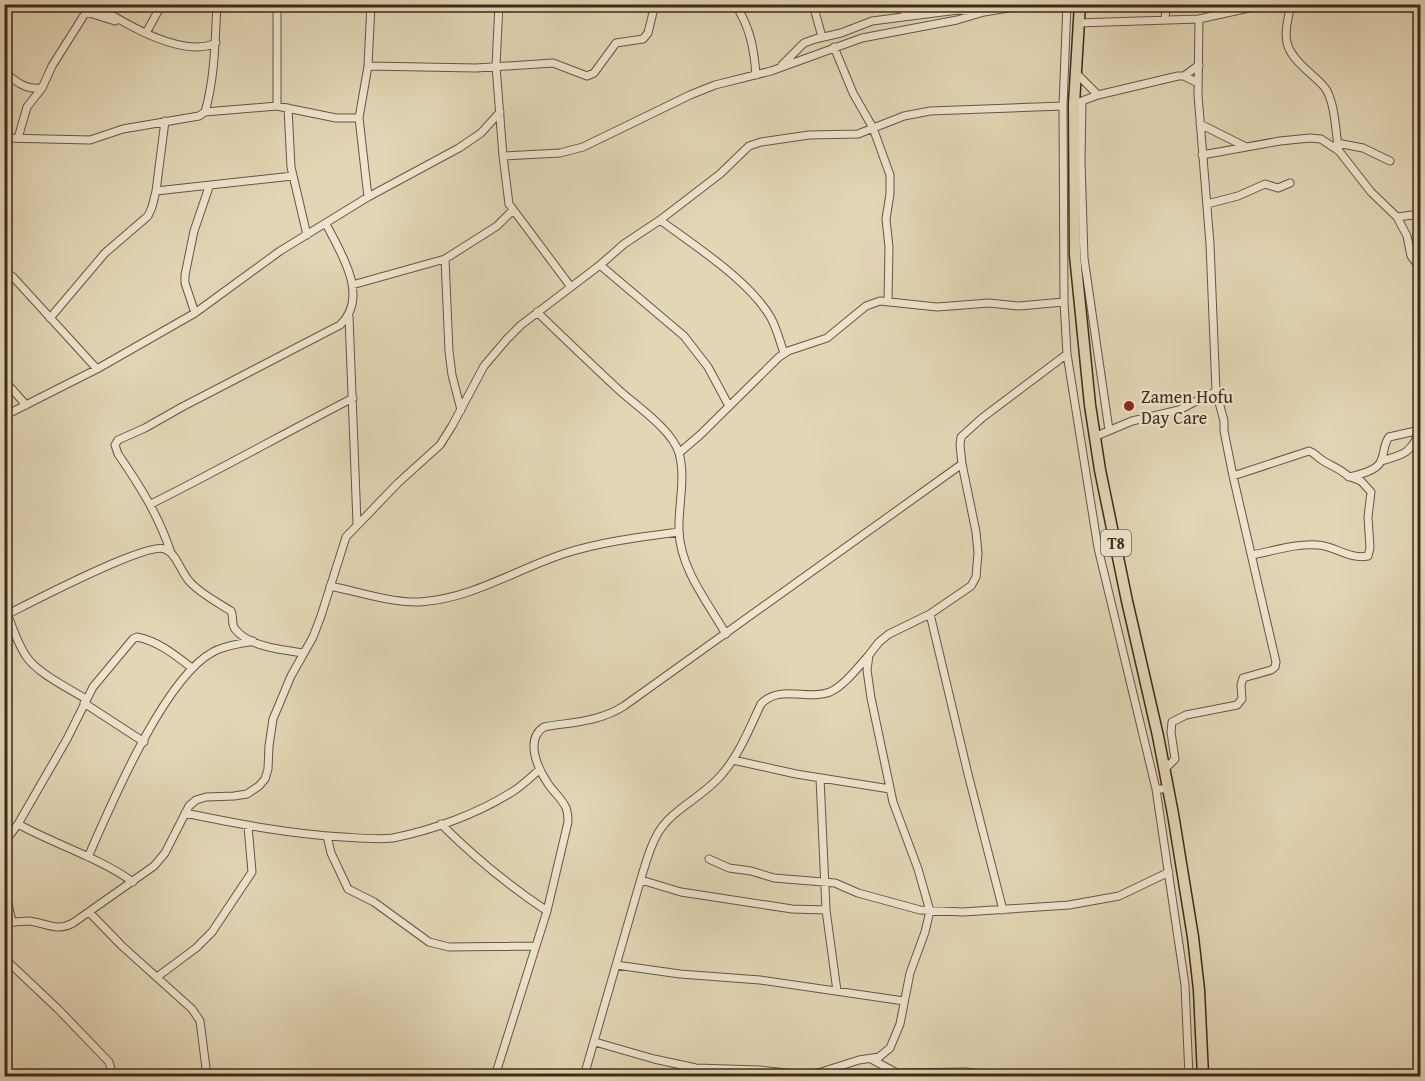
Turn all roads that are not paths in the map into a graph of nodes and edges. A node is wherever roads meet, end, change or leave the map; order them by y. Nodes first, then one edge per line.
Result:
1 (93, 4) edge
2 (162, 4) edge
3 (218, 4) edge
4 (277, 4) edge
5 (371, 4) edge
6 (499, 4) edge
7 (655, 4) edge
8 (735, 4) edge
9 (813, 4) edge
10 (889, 4) edge
11 (1033, 4) edge
12 (1067, 4) edge
13 (1080, 4) edge
14 (1166, 4) edge
15 (1268, 4) edge
16 (1291, 4) edge
17 (1406, 4) edge
18 (87, 8) edge
19 (984, 12) junction
20 (1420, 13) edge
21 (914, 15) junction
22 (1199, 19) junction
23 (1165, 20) junction
24 (1078, 23) junction
25 (126, 24) junction
26 (146, 33) junction
27 (822, 37) junction
28 (216, 43) junction
29 (206, 47) junction
30 (834, 47) junction
31 (215, 56) junction
32 (1199, 65) junction
33 (368, 66) junction
34 (495, 66) junction
35 (781, 67) junction
36 (4, 72) edge
37 (1075, 72) junction
38 (756, 75) junction
39 (1184, 76) junction
40 (1198, 83) junction
41 (42, 88) junction
42 (1098, 95) junction
43 (1073, 103) junction
44 (276, 106) junction
45 (288, 108) junction
46 (205, 112) junction
47 (500, 112) junction
48 (360, 118) junction
49 (165, 121) junction
50 (1200, 124) junction
51 (873, 128) junction
52 (4, 138) edge
53 (18, 138) junction
54 (1338, 147) junction
55 (1247, 148) junction
56 (1202, 155) junction
57 (503, 156) junction
58 (1390, 161) dead end
59 (293, 176) junction
60 (1290, 183) dead end
61 (209, 186) junction
62 (156, 191) junction
63 (368, 197) junction
64 (1207, 204) junction
65 (513, 210) junction
66 (1420, 214) edge
67 (1397, 217) junction
68 (660, 220) junction
69 (326, 224) junction
70 (307, 235) junction
71 (445, 259) junction
72 (600, 265) junction
73 (1420, 268) edge
74 (4, 270) edge
75 (352, 285) junction
76 (571, 287) junction
77 (888, 301) junction
78 (1064, 302) junction
79 (537, 312) junction
80 (195, 313) junction
81 (350, 317) junction
82 (50, 318) junction
83 (784, 353) junction
84 (1067, 354) junction
85 (97, 369) junction
86 (4, 380) edge
87 (1216, 391) junction
88 (353, 398) junction
89 (26, 405) junction
90 (729, 406) junction
91 (461, 410) junction
92 (4, 416) edge
93 (1109, 430) junction
94 (1420, 430) edge
95 (1094, 437) junction
96 (679, 453) junction
97 (1381, 461) junction
98 (962, 464) junction
99 (1233, 476) junction
100 (1349, 477) junction
101 (151, 504) junction
102 (357, 523) junction
103 (679, 532) junction
104 (171, 553) junction
105 (1252, 555) junction
106 (330, 586) junction
107 (4, 604) edge
108 (8, 614) junction
109 (930, 614) junction
110 (726, 634) junction
111 (253, 642) junction
112 (304, 653) junction
113 (869, 655) junction
114 (192, 668) junction
115 (85, 701) junction
116 (144, 742) junction
117 (733, 760) junction
118 (540, 769) junction
119 (1165, 769) junction
120 (820, 778) junction
121 (890, 789) junction
122 (1156, 789) junction
123 (1169, 789) junction
124 (185, 813) junction
125 (18, 824) junction
126 (441, 824) junction
127 (248, 826) junction
128 (327, 836) junction
129 (4, 843) edge
130 (88, 857) junction
131 (709, 860) dead end
132 (1169, 872) junction
133 (641, 880) junction
134 (824, 881) junction
135 (133, 882) junction
136 (4, 884) edge
137 (826, 910) junction
138 (1003, 910) junction
139 (547, 911) junction
140 (930, 911) junction
141 (89, 912) junction
142 (8, 923) edge
143 (536, 946) junction
144 (4, 958) edge
145 (616, 965) junction
146 (157, 977) junction
147 (837, 991) junction
148 (904, 1001) junction
149 (595, 1042) junction
150 (871, 1059) junction
151 (4, 1066) edge
152 (14, 1077) edge
153 (113, 1077) edge
154 (207, 1077) edge
155 (495, 1077) edge
156 (584, 1077) edge
157 (1006, 1077) edge
158 (1189, 1077) edge
159 (1203, 1077) edge

1 - 25 street
2 - 26 street
3 - 28 street
4 - 44 street
5 - 33 street
6 - 34 street
7 - 34 street
8 - 38 street
9 - 27 street
10 - 21 street
11 - 19 street
12 - 43 street
13 - 24 main road, T8
14 - 23 street
15 - 22 street
16 - 54 street
17 - 20 street
18 - 25 street
18 - 41 street
19 - 21 street
19 - 30 street
21 - 27 street
22 - 23 street
22 - 32 street
23 - 24 street
24 - 37 main road, T8
25 - 26 street
26 - 29 street
27 - 35 street
28 - 29 street
28 - 31 street
29 - 31 street
30 - 35 street
30 - 51 street
31 - 46 street
32 - 39 street
32 - 40 street
33 - 34 street
33 - 48 street
34 - 47 street
35 - 38 street
36 - 41 street
37 - 42 street
37 - 43 main road, T8
38 - 57 street
39 - 40 street
39 - 42 street
40 - 50 street
41 - 53 street
42 - 43 street
43 - 51 street
43 - 78 street
43 - 93 street
43 - 95 main road, T8
44 - 45 street
44 - 46 street
45 - 48 street
45 - 59 street
46 - 49 street
47 - 57 street
47 - 63 street
48 - 63 street
49 - 53 street
49 - 62 street
50 - 55 street
50 - 56 street
51 - 68 street
51 - 77 street
52 - 53 street
54 - 55 street
54 - 58 street
54 - 67 street
55 - 56 street
56 - 64 street
57 - 65 street
59 - 61 street
59 - 70 street
60 - 64 street
61 - 62 street
61 - 80 street
62 - 82 street
63 - 69 street
64 - 87 street
65 - 71 street
65 - 76 street
66 - 67 street
67 - 73 street
68 - 72 street
68 - 83 street
69 - 70 street
69 - 75 street
70 - 80 street
71 - 75 street
71 - 91 street
72 - 76 street
72 - 90 street
74 - 82 street
75 - 81 street
76 - 79 street
77 - 78 street
77 - 83 street
78 - 84 street
79 - 91 street
79 - 96 street
80 - 85 street
81 - 88 street
81 - 101 street
82 - 85 street
83 - 90 street
84 - 98 street
84 - 122 street
85 - 89 street
86 - 89 street
87 - 93 street
87 - 99 street
88 - 101 street
88 - 102 street
89 - 92 street
90 - 96 street
91 - 102 street
93 - 95 street
94 - 97 street
94 - 97 street
95 - 119 main road, T8
96 - 103 street
97 - 100 street
98 - 109 street
98 - 110 street
99 - 100 street
99 - 105 street
100 - 105 street
101 - 104 street
102 - 106 street
103 - 106 street
103 - 110 street
104 - 108 street
104 - 111 street
105 - 119 street
106 - 112 street
107 - 108 street
108 - 115 street
109 - 113 street
109 - 138 street
110 - 118 street
111 - 112 street
111 - 114 street
112 - 124 street
113 - 117 street
113 - 121 street
114 - 115 street
114 - 116 street
115 - 116 street
115 - 125 street
116 - 130 street
117 - 120 street
117 - 133 street
118 - 126 street
118 - 139 street
119 - 123 main road, T8
120 - 121 street
120 - 134 street
121 - 140 street
122 - 123 street
122 - 132 street
123 - 159 main road, T8
124 - 127 street
124 - 135 street
125 - 129 street
125 - 130 street
126 - 128 street
126 - 139 street
127 - 128 street
127 - 146 street
128 - 143 street
130 - 135 street
131 - 134 street
132 - 138 street
132 - 158 street
133 - 137 street
133 - 145 street
134 - 137 street
134 - 140 street
135 - 141 street
136 - 142 street
137 - 147 street
138 - 140 street
139 - 143 street
140 - 148 street
141 - 142 street
141 - 146 street
143 - 155 street
144 - 153 street
145 - 147 street
145 - 149 street
146 - 154 street
147 - 148 street
148 - 150 street
149 - 150 street
149 - 156 street
150 - 157 street
151 - 152 street

